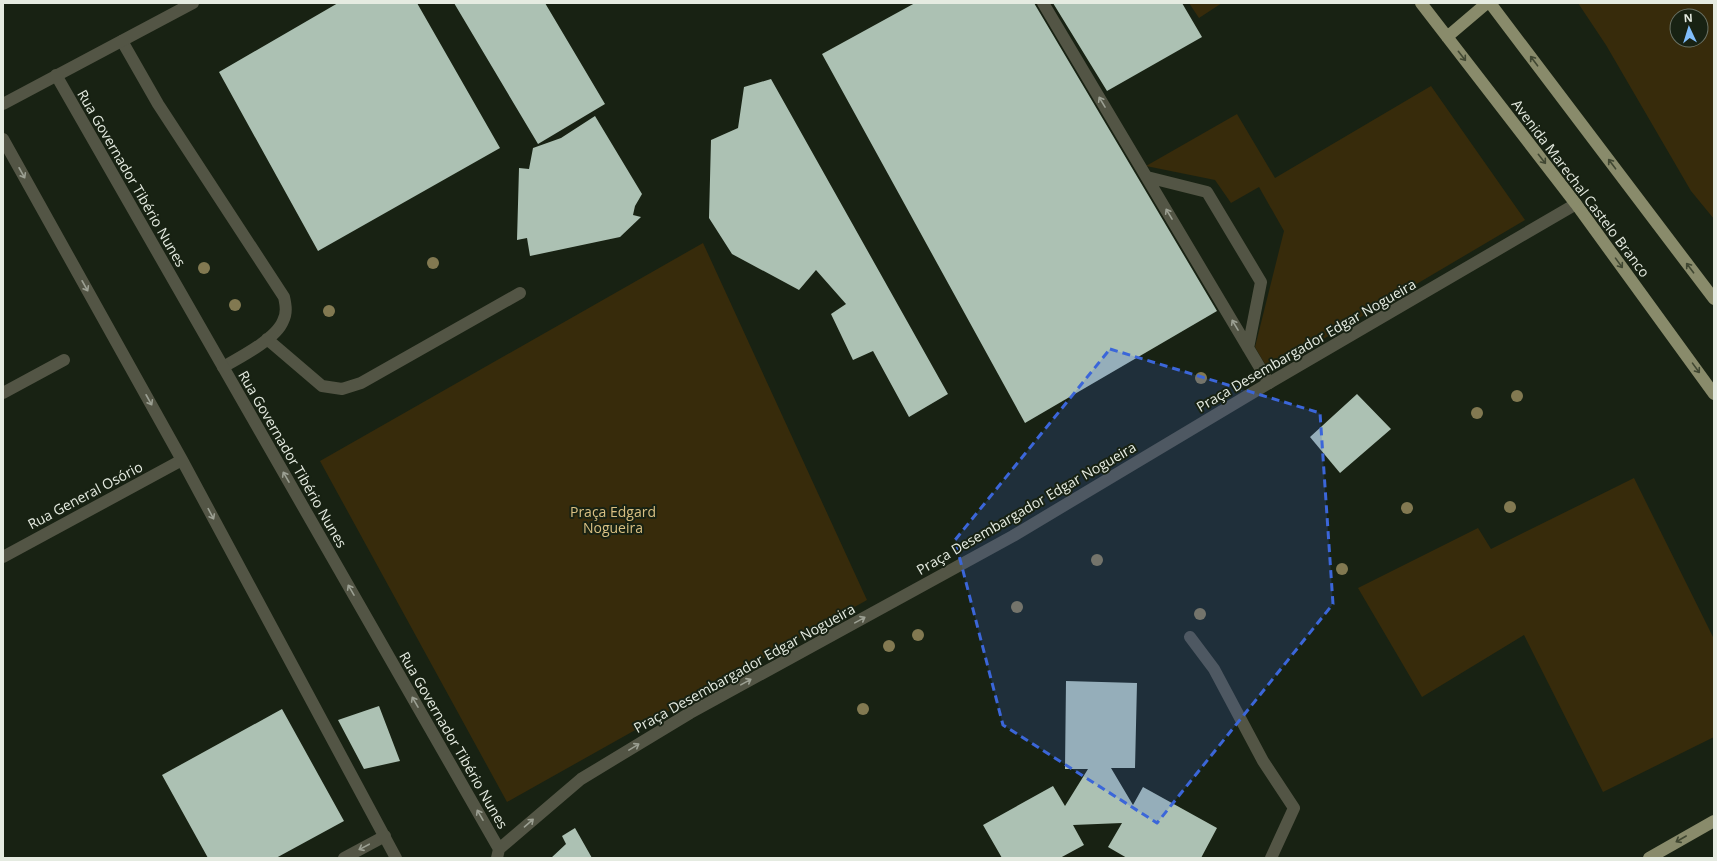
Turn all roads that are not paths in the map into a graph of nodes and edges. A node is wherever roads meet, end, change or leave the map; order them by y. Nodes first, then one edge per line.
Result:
1 (193, 3) edge
2 (1043, 3) edge
3 (1421, 3) edge
4 (1489, 3) edge
5 (1447, 37) junction
6 (122, 41) junction
7 (56, 75) junction
8 (3, 104) edge
9 (3, 139) edge
10 (1147, 177) junction
11 (1576, 204) junction
12 (520, 293) dead end
13 (1714, 299) edge
14 (267, 339) junction
15 (1248, 348) junction
16 (64, 360) dead end
17 (223, 367) junction
18 (1269, 383) junction
19 (3, 393) edge
20 (1714, 394) edge
21 (182, 460) junction
22 (3, 557) edge
23 (1190, 637) dead end
24 (1714, 821) edge
25 (385, 836) junction
26 (498, 853) edge
27 (344, 858) edge
28 (396, 858) edge
29 (1271, 858) edge
30 (1649, 858) edge

1 - 6 street
10 -> 2 street
3 - 5 main road, Avenida Marechal Castelo Branco
4 - 5 main road
13 -> 4 main road
5 -> 11 main road, Avenida Marechal Castelo Branco
6 - 7 street
6 - 14 street
7 - 8 street
7 - 17 street, Rua Governador Tibério Nunes
9 -> 21 street
15 -> 10 street
10 - 15 street
11 - 18 street, Praça Desembargador Edgar Nogueira
11 -> 20 main road, Avenida Marechal Castelo Branco
12 - 14 street
14 - 17 street
15 - 18 street
16 - 19 street
26 -> 17 street, Rua Governador Tibério Nunes
26 -> 18 street, Praça Desembargador Edgar Nogueira
21 - 22 street, Rua General Osório
21 -> 25 street
23 - 29 street
24 -> 30 main road
25 -> 27 street
25 - 28 street

